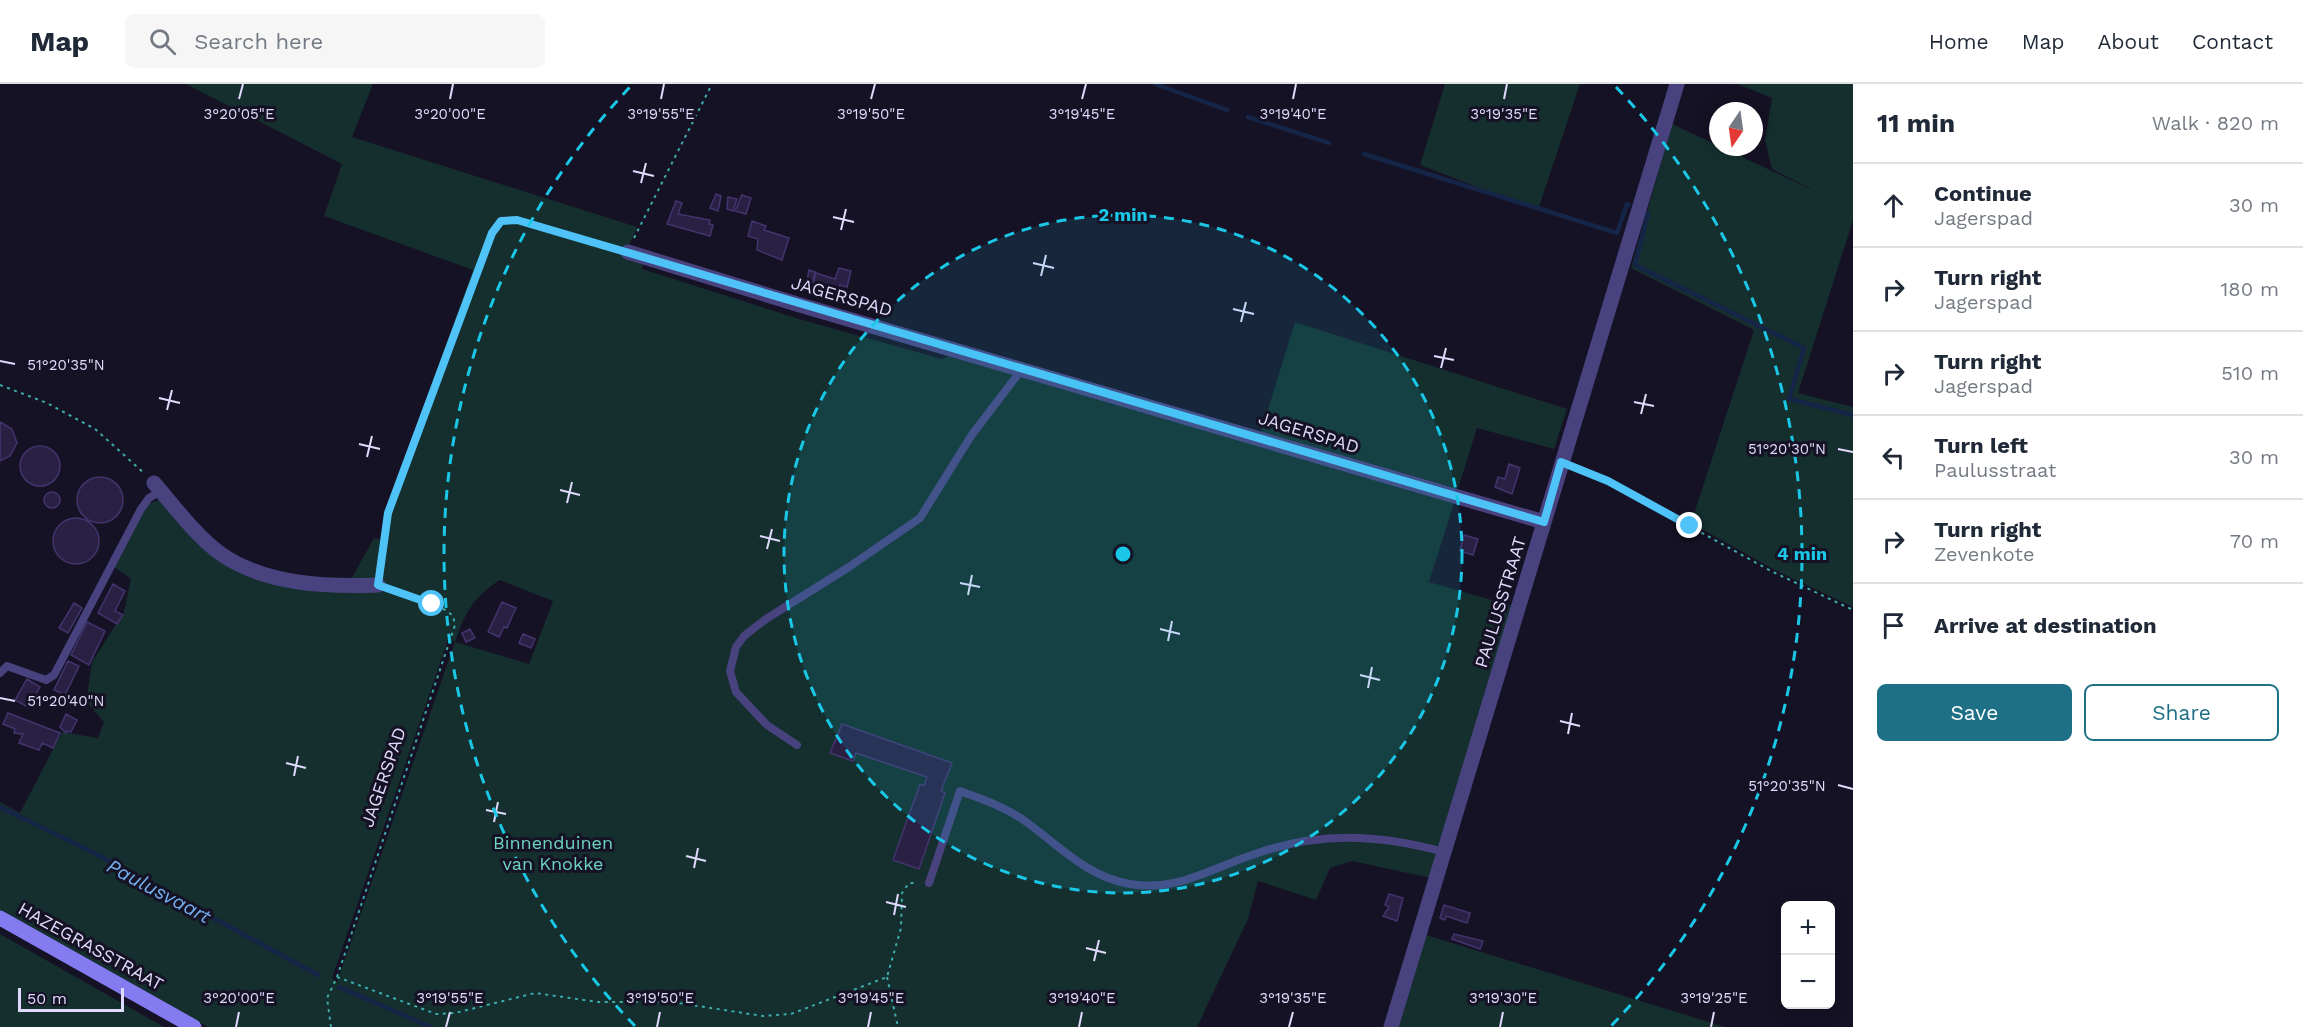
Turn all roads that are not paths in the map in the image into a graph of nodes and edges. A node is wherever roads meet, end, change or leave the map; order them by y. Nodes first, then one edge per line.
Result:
1 (1677, 84) edge
2 (628, 252) road end
3 (1022, 368) junction
4 (158, 487) joint
5 (1544, 522) junction
6 (378, 585) road end
7 (0, 673) edge
8 (797, 745) dead end
9 (1444, 852) junction
10 (929, 882) road end
11 (0, 918) edge
12 (194, 1027) edge
13 (1391, 1027) edge

1 - 5 street, PAULUSSTRAAT
2 - 3 street, JAGERSPAD
3 - 5 street, JAGERSPAD
3 - 8 lane
4 - 6 street
4 - 7 lane
5 - 9 street, PAULUSSTRAAT
9 - 10 lane
9 - 13 street, PAULUSSTRAAT
11 - 12 street, HAZEGRASSTRAAT

